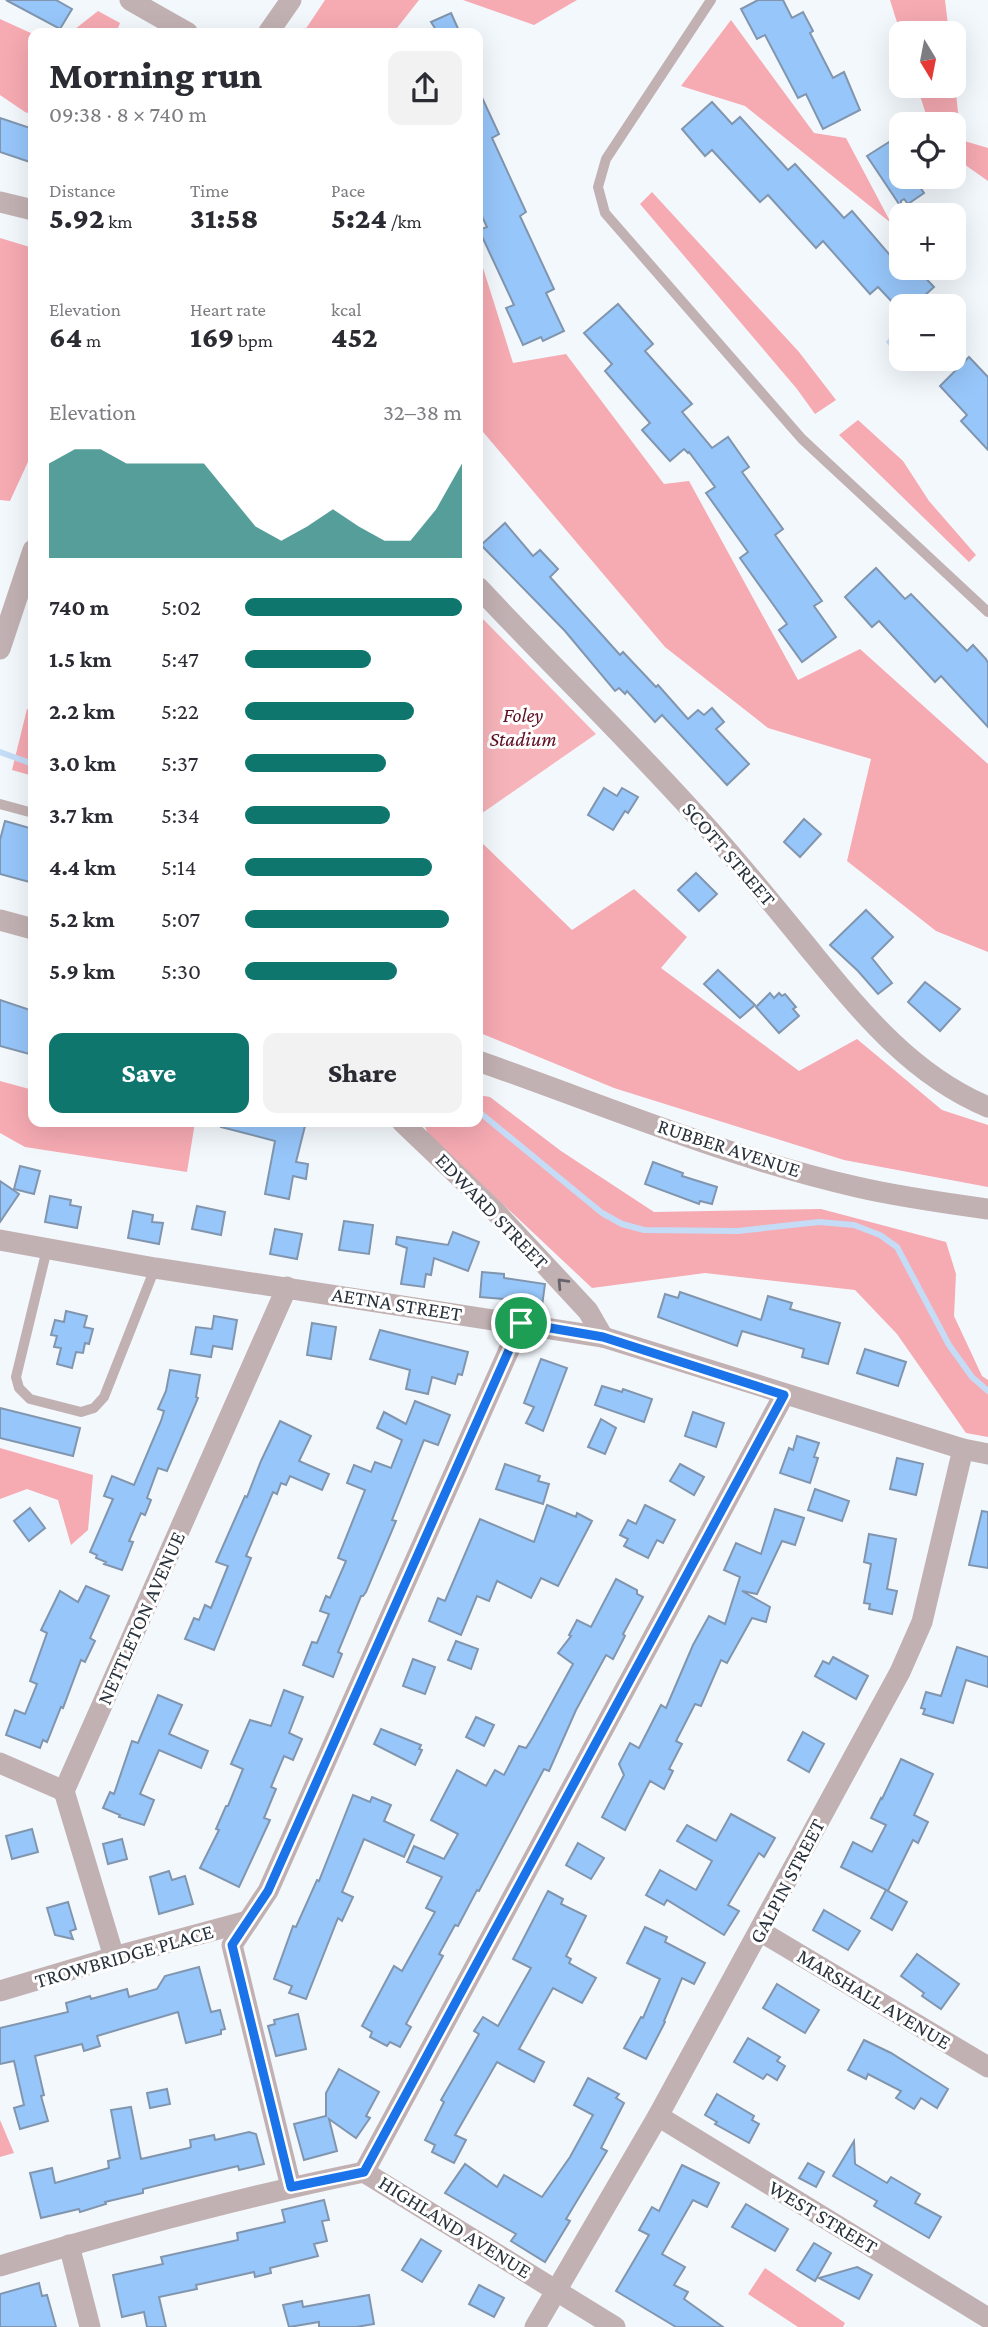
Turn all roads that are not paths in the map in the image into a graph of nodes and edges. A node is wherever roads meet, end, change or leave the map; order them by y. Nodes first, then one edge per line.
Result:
1 (130, 0) edge
2 (291, 0) edge
3 (711, 0) edge
4 (179, 28) edge
5 (271, 28) edge
6 (0, 201) edge
7 (28, 209) edge
8 (28, 562) edge
9 (483, 592) edge
10 (6, 612) edge
11 (988, 612) edge
12 (0, 649) edge
13 (0, 804) edge
14 (28, 812) edge
15 (0, 920) edge
16 (28, 928) edge
17 (483, 1063) edge
18 (988, 1107) edge
19 (407, 1127) edge
20 (988, 1209) edge
21 (0, 1240) edge
22 (47, 1249) junction
23 (155, 1268) junction
24 (287, 1287) junction
25 (521, 1323) junction
26 (603, 1337) junction
27 (784, 1395) junction
28 (963, 1450) junction
29 (988, 1454) edge
30 (0, 1763) edge
31 (64, 1791) junction
32 (248, 1921) junction
33 (760, 1931) junction
34 (114, 1956) junction
35 (0, 1991) edge
36 (988, 2067) edge
37 (658, 2116) junction
38 (364, 2172) junction
39 (291, 2187) junction
40 (69, 2245) junction
41 (0, 2266) edge
42 (558, 2291) junction
43 (988, 2318) edge
44 (90, 2327) edge
45 (535, 2327) edge
46 (615, 2327) edge

1 - 4 street
2 - 5 street
3 - 11 lane
6 - 7 street
8 - 10 street
9 - 18 street, SCOTT STREET
10 - 12 street
13 - 14 lane
15 - 16 street
17 - 20 street, RUBBER AVENUE
26 -> 19 street, EDWARD STREET
21 - 22 street, AETNA STREET
22 - 23 street, AETNA STREET
22 - 23 lane
23 - 24 street, AETNA STREET
24 - 25 street, AETNA STREET
24 - 31 street, NETTLETON AVENUE
25 - 26 street, AETNA STREET
25 - 32 street
26 - 27 street, AETNA STREET
27 - 28 street, AETNA STREET
27 - 38 street
28 - 29 street, AETNA STREET
28 - 33 street, GALPIN STREET
30 - 31 street
31 - 34 street
32 - 34 street, TROWBRIDGE PLACE
32 - 39 street
33 - 36 street, MARSHALL AVENUE
33 - 37 street, GALPIN STREET
34 - 35 street, TROWBRIDGE PLACE
37 - 42 street, GALPIN STREET
37 - 43 street, WEST STREET
38 - 39 street, HIGHLAND AVENUE
38 - 42 street, HIGHLAND AVENUE
39 - 40 street, HIGHLAND AVENUE
40 - 41 street, HIGHLAND AVENUE
40 - 44 street
42 - 45 street, GALPIN STREET
42 - 46 street, HIGHLAND AVENUE

